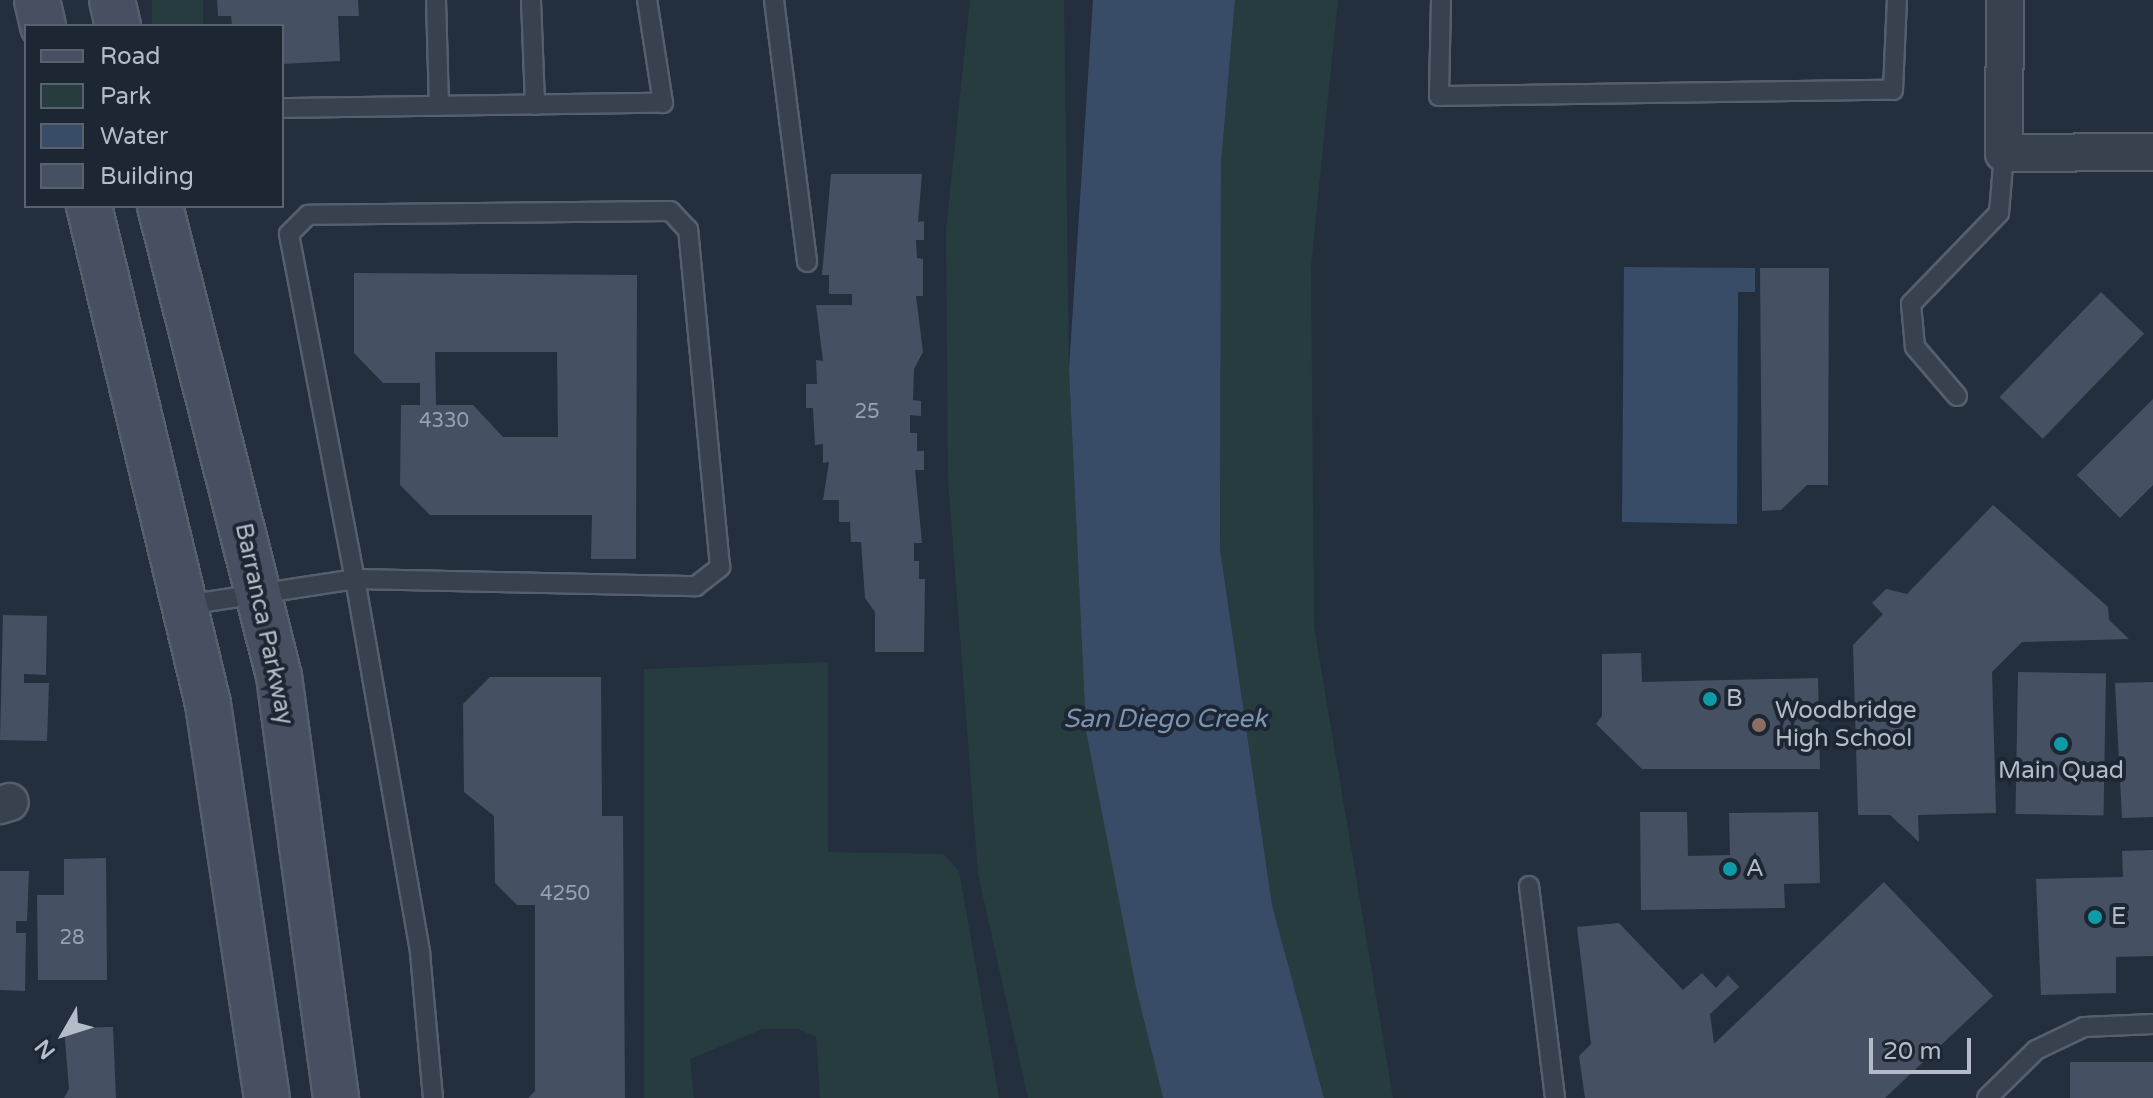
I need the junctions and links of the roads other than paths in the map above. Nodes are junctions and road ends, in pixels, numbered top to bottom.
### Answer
1 (37, 0) edge
2 (112, 0) edge
3 (436, 0) edge
4 (531, 0) edge
5 (647, 0) edge
6 (774, 0) edge
7 (1441, 0) edge
8 (1897, 0) edge
9 (2005, 0) edge
10 (43, 24) edge
11 (118, 24) edge
12 (535, 105) junction
13 (439, 106) junction
14 (284, 108) edge
15 (2153, 152) edge
16 (2004, 153) junction
17 (89, 208) edge
18 (161, 208) edge
19 (807, 262) dead end
20 (1957, 396) dead end
21 (355, 579) junction
22 (261, 591) junction
23 (186, 605) junction
24 (1529, 886) dead end
25 (2153, 1024) edge
26 (267, 1098) edge
27 (336, 1098) edge
28 (433, 1098) edge
29 (1555, 1098) edge
30 (1987, 1098) edge

1 - 10 main road
2 - 11 main road
3 - 13 lane
4 - 12 lane
5 - 12 lane
6 - 19 lane
7 - 8 lane
9 - 16 street
12 - 13 lane
13 - 14 lane
15 - 16 street
16 - 20 lane
17 - 23 main road
18 - 22 main road, Barranca Parkway
21 - 21 lane
21 - 22 lane
21 - 28 lane
22 - 23 lane
22 - 27 main road, Barranca Parkway
23 - 26 main road
24 - 29 lane
25 - 30 lane

